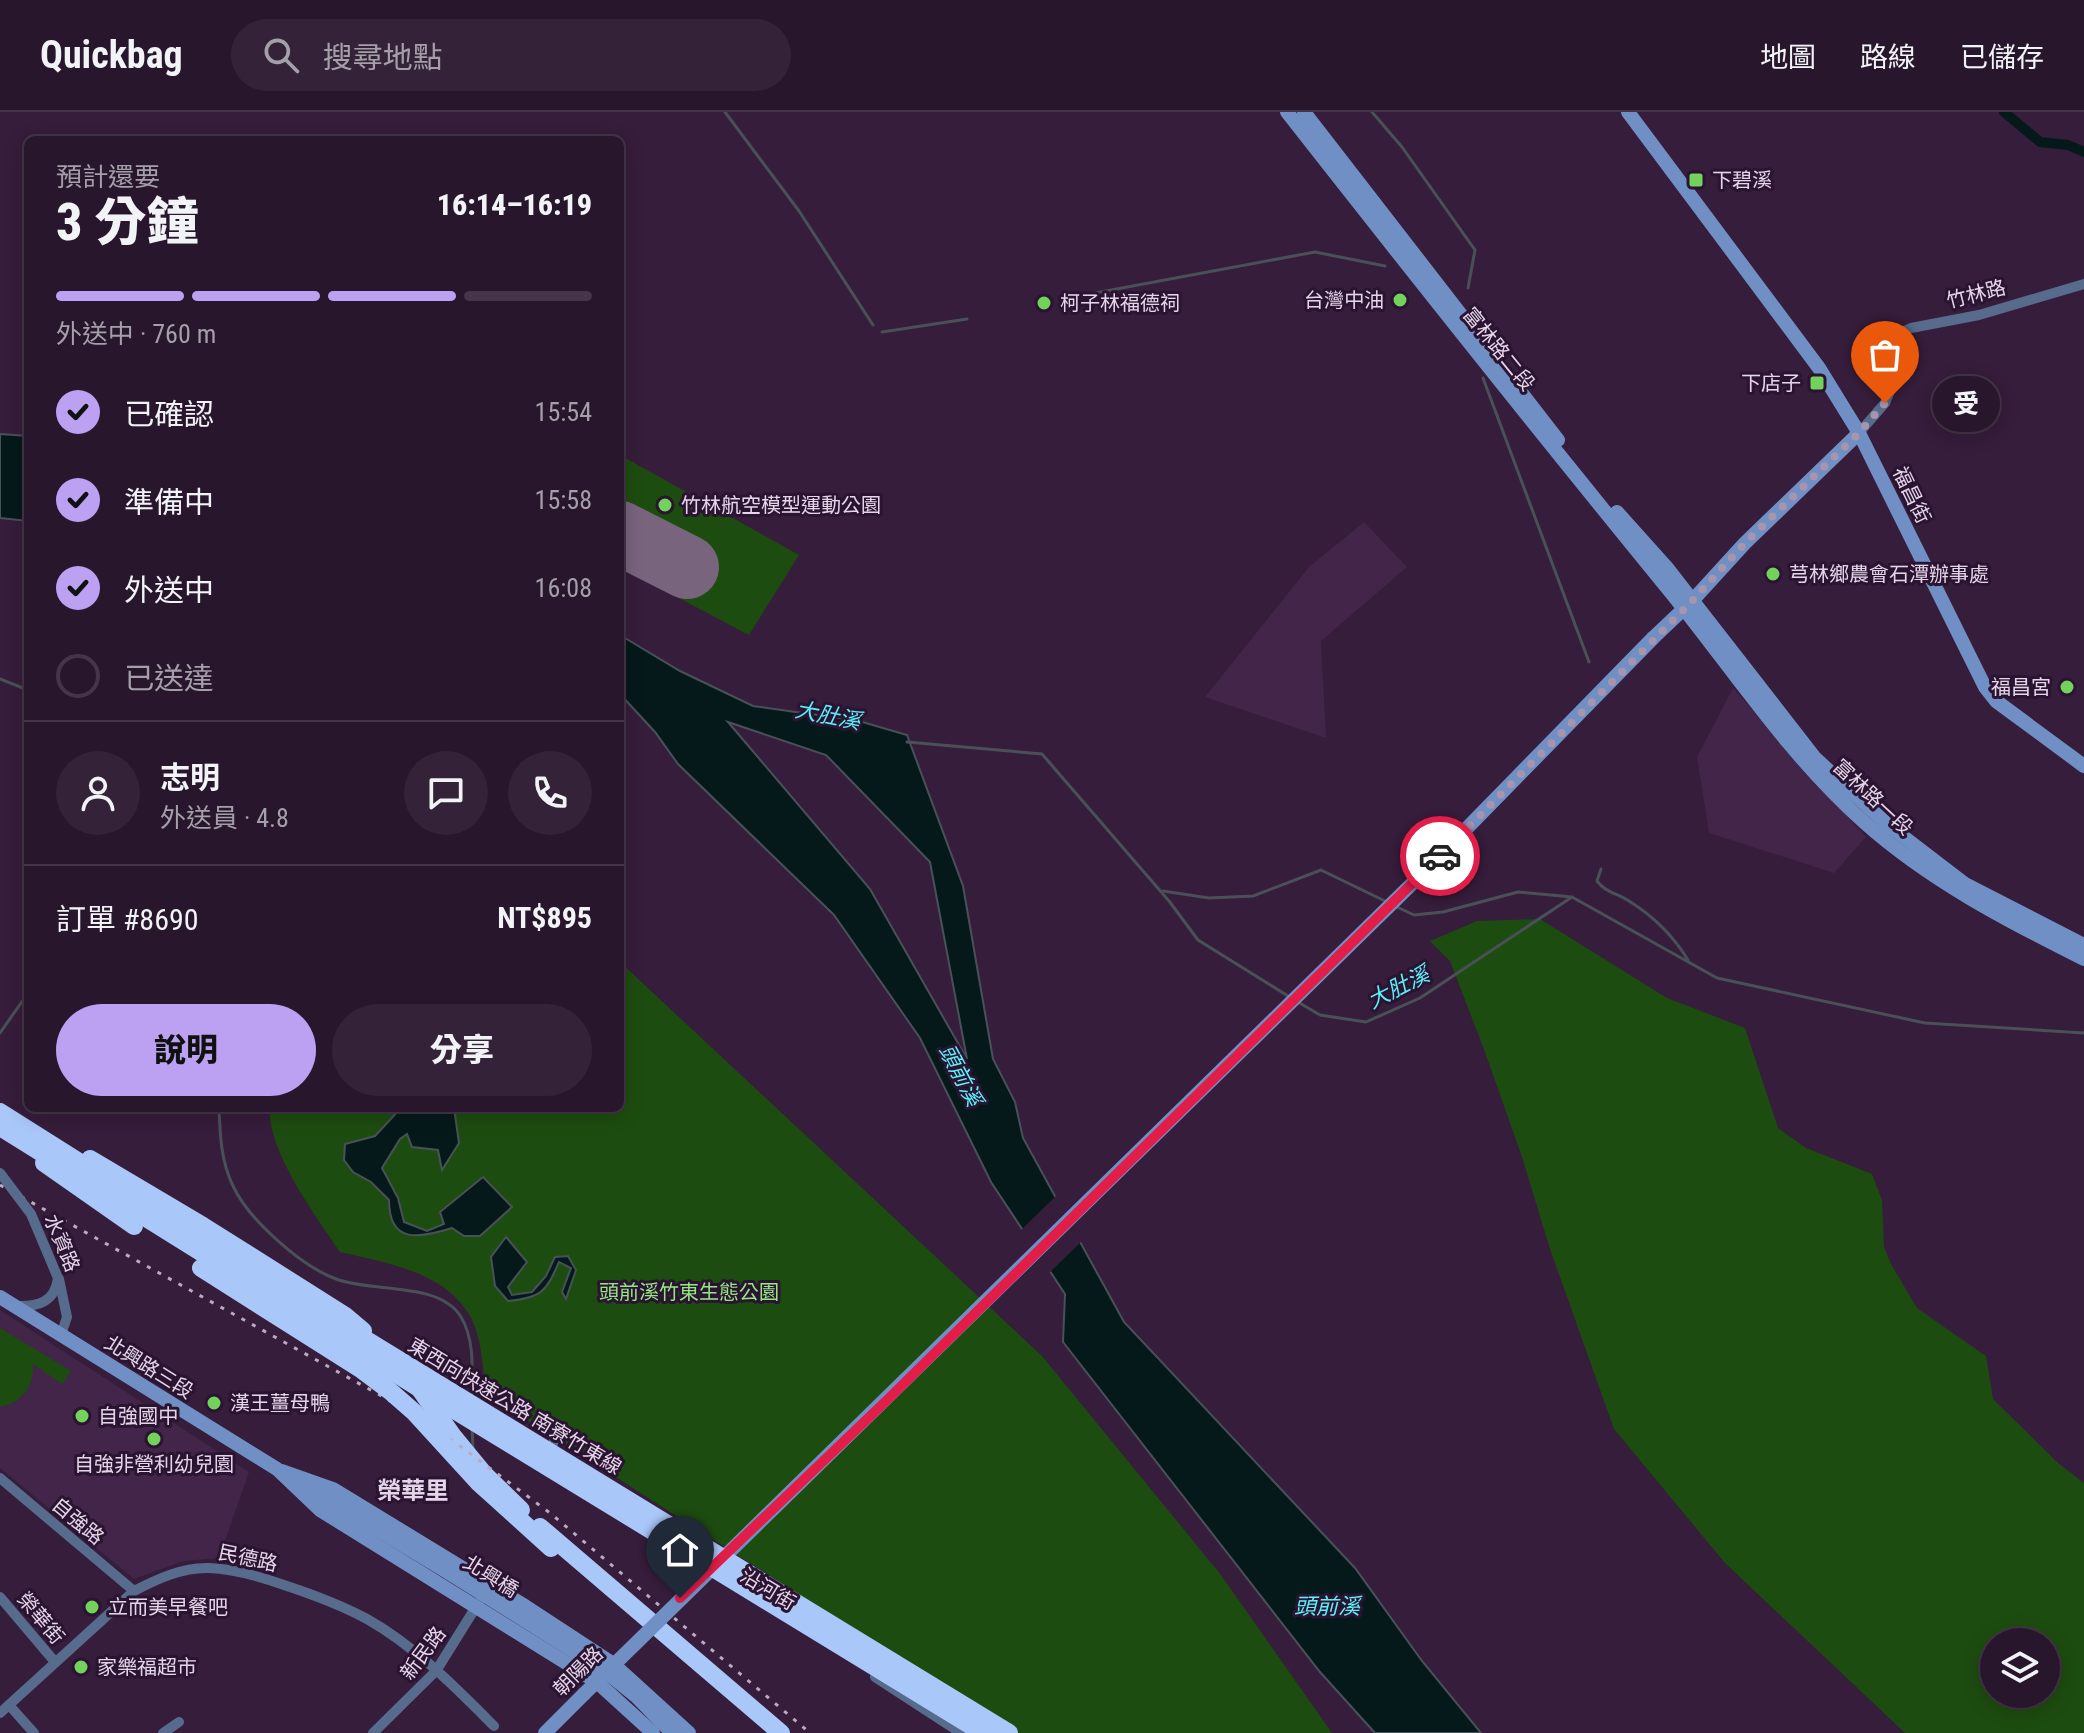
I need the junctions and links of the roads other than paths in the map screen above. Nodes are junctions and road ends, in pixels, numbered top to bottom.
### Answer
1 (1287, 112) edge
2 (1304, 112) edge
3 (1628, 112) edge
4 (2084, 284) edge
5 (1440, 298) junction
6 (1859, 433) junction
7 (1688, 604) junction
8 (1653, 638) joint
9 (2084, 766) edge
10 (2084, 945) edge
11 (2084, 959) edge
12 (0, 1111) edge
13 (0, 1128) edge
14 (0, 1173) edge
15 (58, 1278) junction
16 (0, 1297) edge
17 (14, 1306) junction
18 (61, 1335) junction
19 (556, 1436) dead end
20 (277, 1469) junction
21 (0, 1478) edge
22 (490, 1585) junction
23 (134, 1591) junction
24 (0, 1597) edge
25 (477, 1606) junction
26 (675, 1648) junction
27 (55, 1662) junction
28 (436, 1671) junction
29 (605, 1672) junction
30 (9, 1705) junction
31 (0, 1713) edge
32 (179, 1722) dead end
33 (494, 1726) dead end
34 (34, 1733) edge
35 (163, 1733) edge
36 (373, 1733) edge
37 (545, 1733) edge
38 (653, 1733) edge
39 (672, 1733) edge
40 (689, 1733) edge
41 (769, 1733) edge
42 (781, 1733) edge
43 (961, 1733) edge
44 (983, 1733) edge
45 (1009, 1733) edge

1 - 5 main road, 富林路二段
2 - 5 main road, 富林路二段
3 - 6 main road, 福昌街
4 - 6 street, 竹林路
5 - 7 main road, 富林路二段
6 - 7 main road, 竹林路
6 - 9 main road, 福昌街
7 - 8 main road, 竹林路
7 - 10 main road, 富林路一段
7 - 11 main road, 富林路一段
8 - 29 main road, 朝陽路, bridge
12 - 26 highway, bridge
12 - 45 highway, 東西向快速公路 南寮竹東線, bridge
13 - 26 highway, bridge
13 - 44 highway, 東西向快速公路 南寮竹東線, bridge
14 - 15 street, 水資路, bridge
15 - 17 street
15 - 18 street, 水資路
16 - 17 main road, 北興路三段
17 - 18 main road, 北興路三段
18 - 20 main road, 北興路三段
19 - 43 street, 沿河街
20 - 22 main road, 北興路三段
20 - 25 main road, 北興路三段
20 - 29 main road, 北興橋, bridge
21 - 23 street, 自強路
22 - 25 street, 新民路
22 - 29 main road, 北興路三段
23 - 27 street, 民德路
23 - 28 street, 民德路
24 - 27 street, 榮華街
25 - 28 street, 新民路
25 - 29 main road, 北興路三段
26 - 41 highway
26 - 42 highway
27 - 30 street, 民德路
28 - 33 street, 民德路
28 - 36 street, 新民路
29 - 37 main road, 朝陽路, bridge
29 - 38 main road
29 - 39 main road, 北興橋
29 - 40 main road
30 - 31 street, 民德路
30 - 34 street
32 - 35 street

